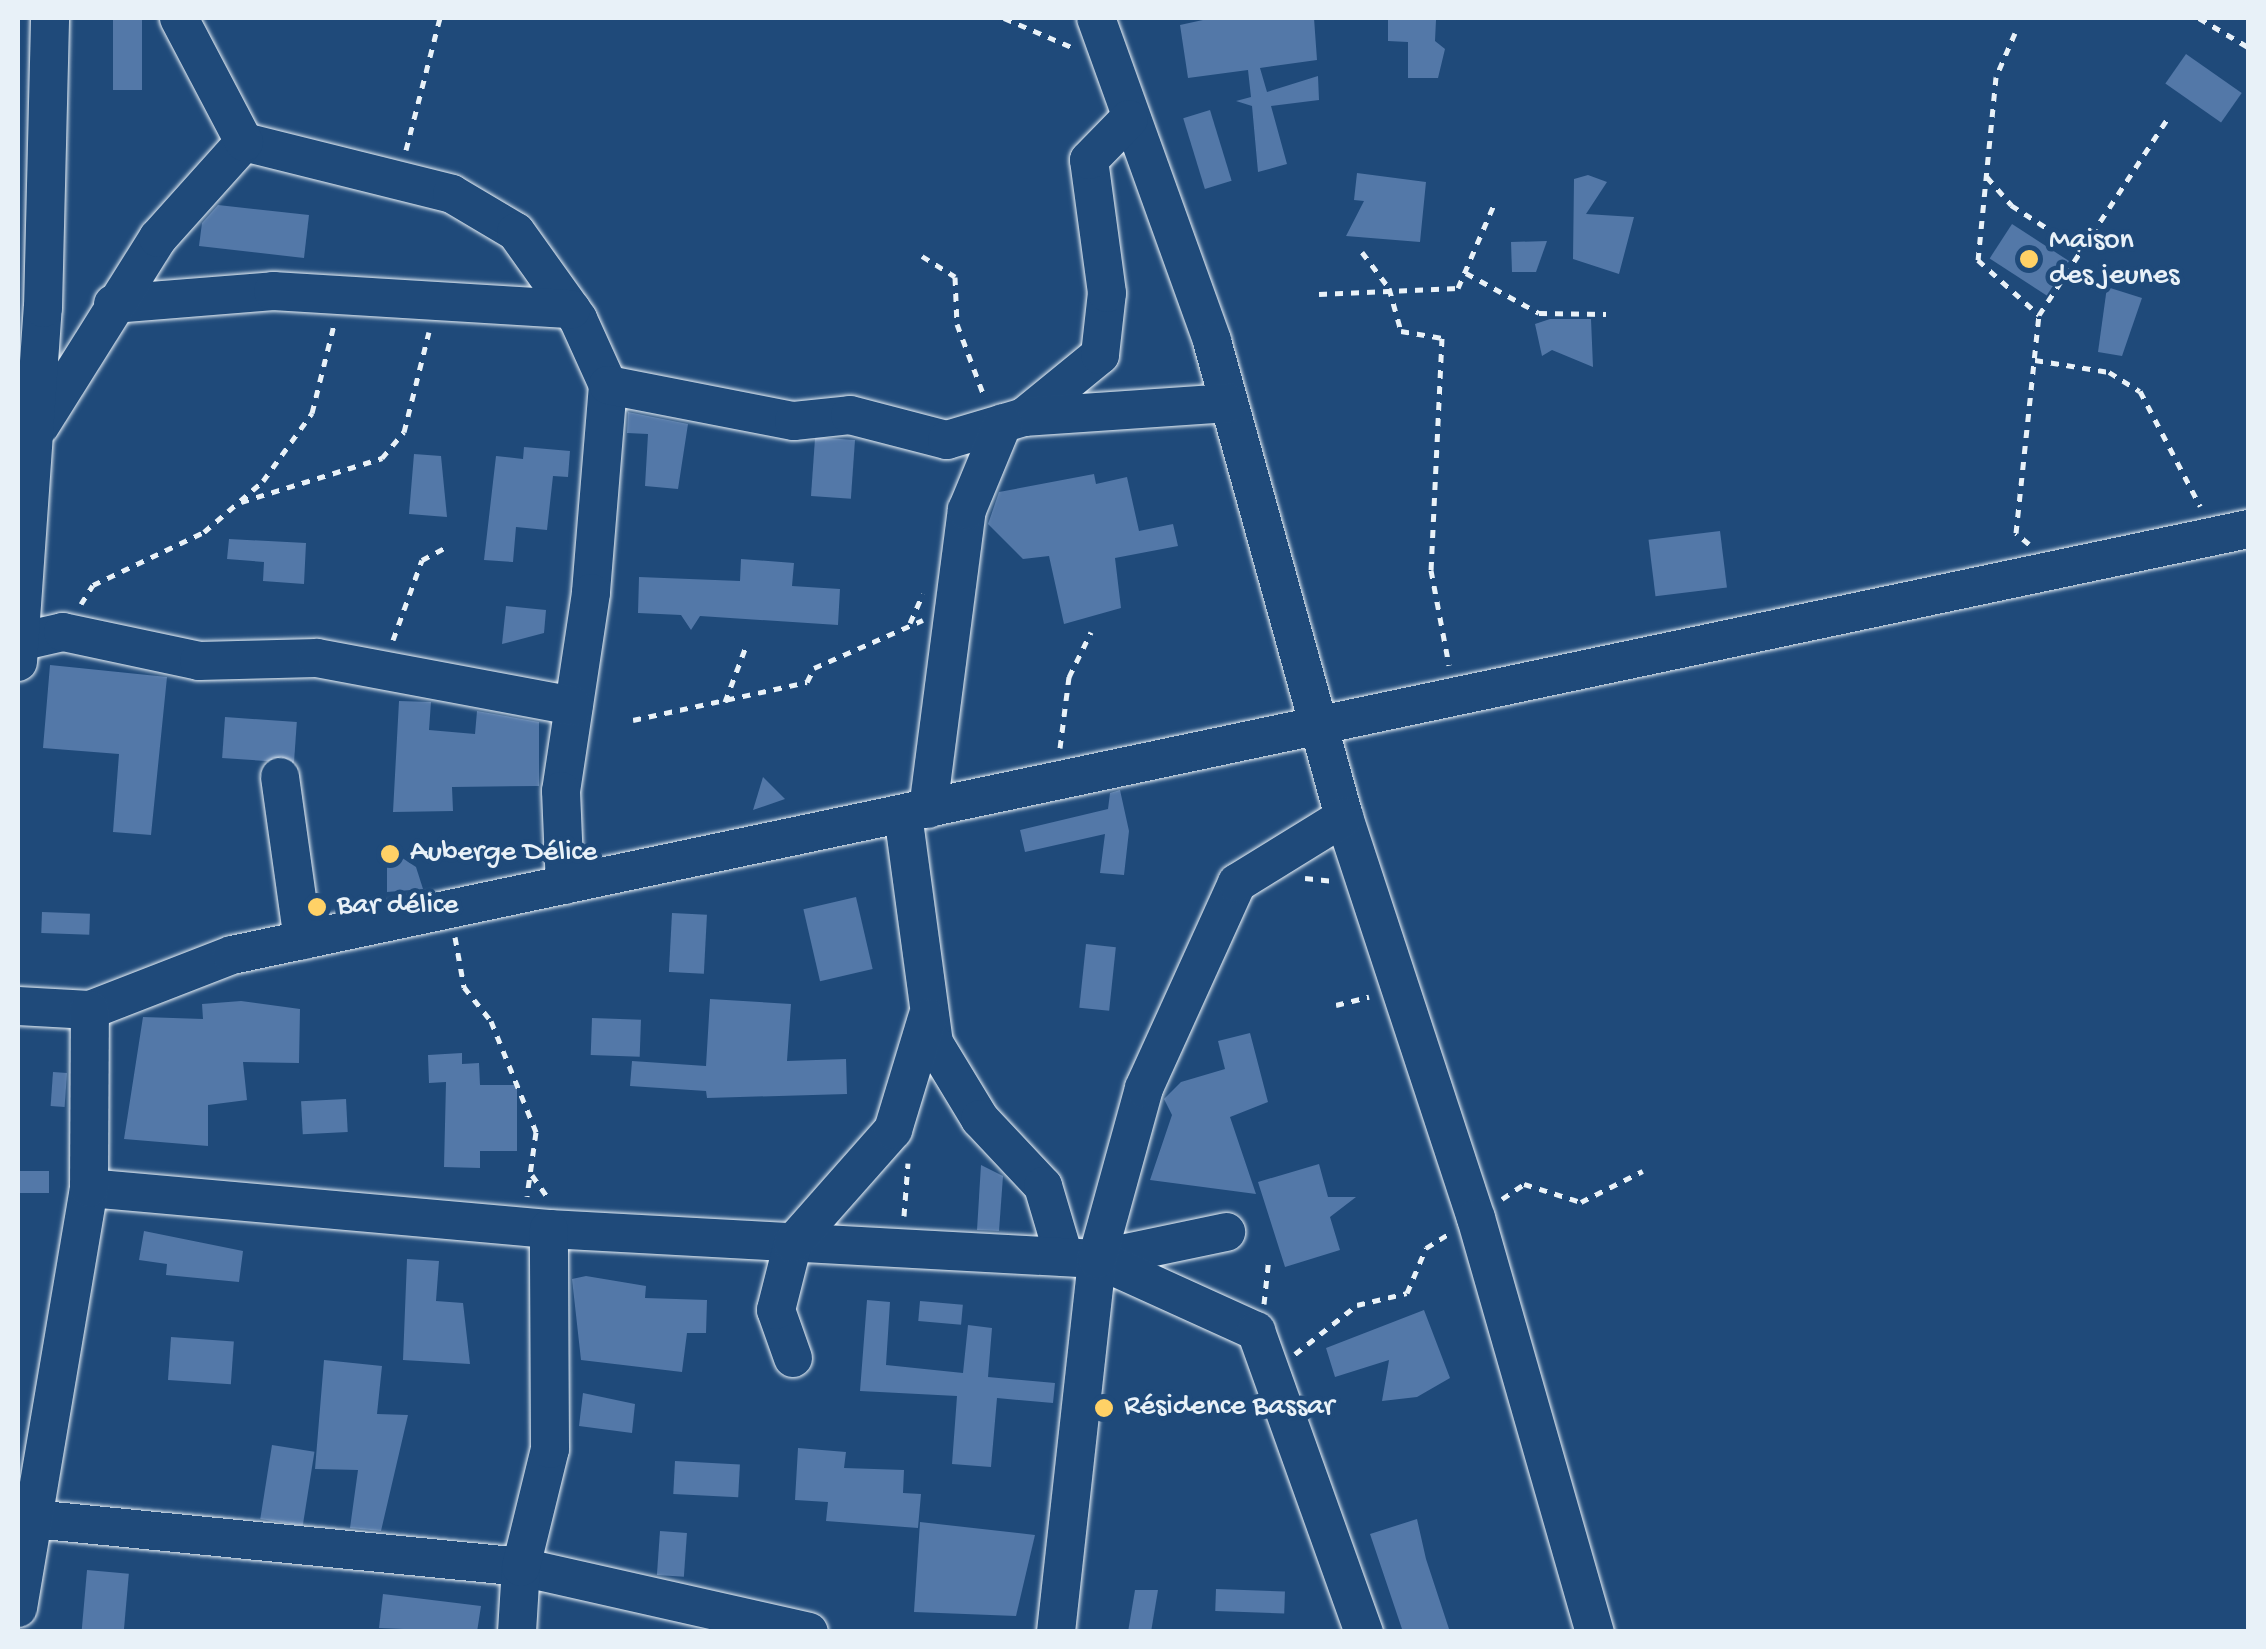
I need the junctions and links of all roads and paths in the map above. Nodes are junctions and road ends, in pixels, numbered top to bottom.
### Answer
1 (50, 18) edge
2 (179, 18) edge
3 (440, 18) edge
4 (1004, 18) edge
5 (1096, 18) edge
6 (2199, 18) edge
7 (2014, 33) dead end
8 (2248, 47) edge
9 (1109, 60) junction
10 (2169, 116) dead end
11 (1130, 118) junction
12 (244, 142) junction
13 (1987, 176) junction
14 (398, 182) junction
15 (1495, 202) dead end
16 (2081, 250) junction
17 (1362, 252) dead end
18 (922, 256) dead end
19 (1466, 272) junction
20 (1389, 288) junction
21 (342, 294) junction
22 (1320, 294) dead end
23 (452, 300) junction
24 (114, 304) junction
25 (571, 309) junction
26 (1606, 314) dead end
27 (2039, 316) junction
28 (2035, 360) junction
29 (608, 386) junction
30 (1229, 403) junction
31 (1013, 420) junction
32 (34, 438) junction
33 (238, 503) junction
34 (2248, 528) edge
35 (2209, 537) junction
36 (448, 546) dead end
37 (2058, 569) junction
38 (950, 615) junction
39 (63, 632) junction
40 (1091, 632) dead end
41 (746, 646) dead end
42 (18, 652) edge
43 (1447, 663) dead end
44 (381, 671) junction
45 (725, 702) junction
46 (574, 706) junction
47 (633, 720) dead end
48 (1318, 727) junction
49 (1050, 756) dead end
50 (280, 777) dead end
51 (916, 812) junction
52 (1344, 817) junction
53 (1269, 856) junction
54 (566, 885) junction
55 (1366, 885) junction
56 (450, 909) junction
57 (303, 940) junction
58 (18, 1006) edge
59 (90, 1010) junction
60 (927, 1018) junction
61 (899, 1112) junction
62 (1644, 1171) dead end
63 (89, 1188) junction
64 (1476, 1218) junction
65 (494, 1224) junction
66 (549, 1228) junction
67 (1226, 1232) dead end
68 (793, 1243) junction
69 (901, 1249) junction
70 (1269, 1257) dead end
71 (1080, 1258) junction
72 (1256, 1331) junction
73 (793, 1358) dead end
74 (1271, 1377) junction
75 (32, 1519) junction
76 (522, 1567) junction
77 (18, 1608) edge
78 (804, 1631) edge
79 (517, 1632) edge
80 (1056, 1632) edge
81 (1364, 1632) edge
82 (1595, 1632) edge

1 - 32 street
2 - 12 street
3 - 14 path
4 - 9 path
5 - 9 street
6 - 8 path
7 - 13 path
9 - 11 street
10 - 16 path
11 - 30 street
11 - 31 street
12 - 14 street
12 - 24 street
13 - 16 path
13 - 27 path
14 - 25 street
15 - 19 path
16 - 27 path
17 - 20 path
18 - 31 path
19 - 20 path
19 - 26 path
20 - 22 path
20 - 43 path
21 - 23 street
21 - 24 street
21 - 33 path
23 - 25 street
23 - 33 path
24 - 32 street
25 - 29 street
27 - 28 path
28 - 35 path
28 - 37 path
29 - 31 street
29 - 46 street
30 - 31 street
30 - 48 street
31 - 38 street
32 - 42 street
33 - 39 path
34 - 35 street
35 - 37 street
36 - 44 path
37 - 48 street
38 - 45 path
38 - 51 street
39 - 42 street
39 - 44 street
40 - 49 path
41 - 45 path
44 - 46 street
45 - 47 path
46 - 54 street
48 - 51 street
48 - 52 street
50 - 57 street
51 - 54 street
51 - 60 street
52 - 53 street
52 - 55 street
53 - 55 path
53 - 71 street
54 - 56 street
55 - 64 street
56 - 57 street
56 - 65 path
57 - 59 street
58 - 59 street
59 - 63 street
60 - 61 street
60 - 71 street
61 - 68 street
61 - 69 path
62 - 64 path
63 - 65 street
63 - 75 street
64 - 74 path
64 - 82 street
65 - 66 street
66 - 68 street
66 - 76 street
67 - 71 street
68 - 69 street
68 - 73 street
69 - 71 street
70 - 72 path
71 - 72 street
71 - 80 street
72 - 74 street
74 - 81 street
75 - 76 street
75 - 77 street
76 - 78 street
76 - 79 street

